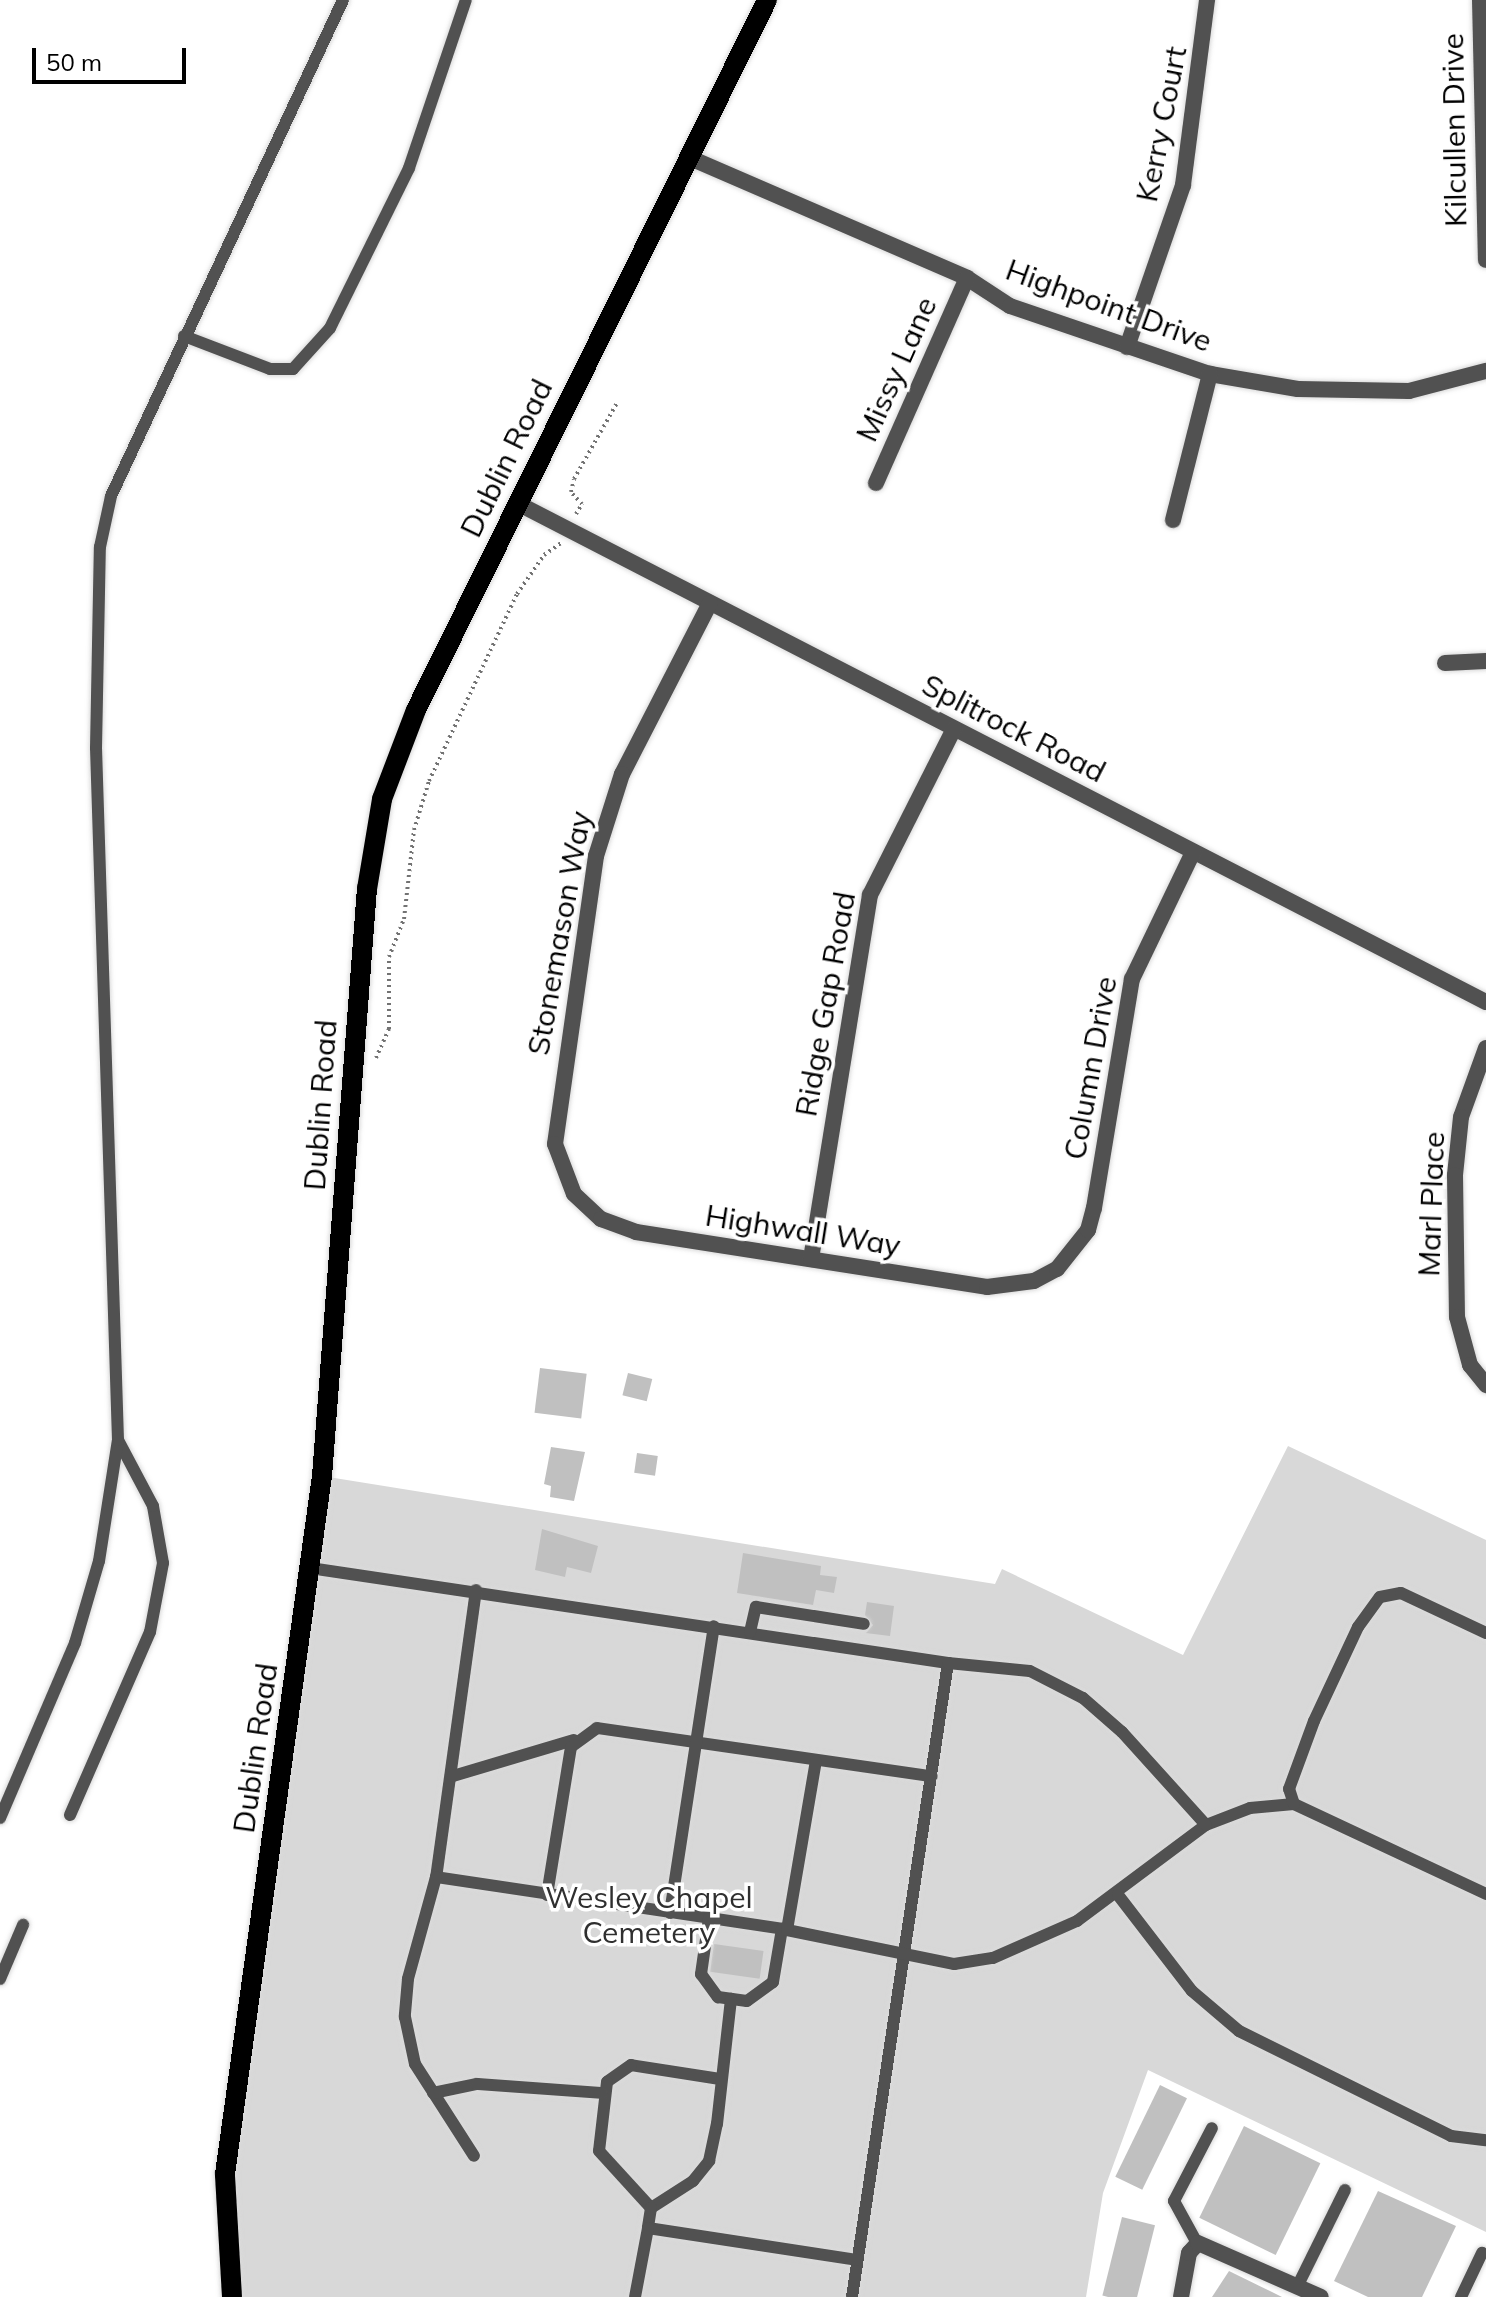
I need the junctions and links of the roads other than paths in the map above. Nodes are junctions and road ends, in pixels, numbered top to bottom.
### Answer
1 (343, 0) edge
2 (466, 0) edge
3 (767, 0) edge
4 (1207, 0) edge
5 (1480, 0) edge
6 (1484, 93) edge
7 (688, 157) junction
8 (1486, 260) edge
9 (967, 278) junction
10 (184, 336) junction
11 (1127, 347) junction
12 (1486, 371) edge
13 (1210, 374) junction
14 (876, 483) dead end
15 (517, 503) junction
16 (1173, 520) dead end
17 (710, 603) junction
18 (1486, 661) edge
19 (1445, 663) dead end
20 (954, 729) junction
21 (1193, 852) junction
22 (1486, 1002) edge
23 (1486, 1048) edge
24 (574, 1194) joint
25 (811, 1259) junction
26 (1034, 1281) joint
27 (1486, 1385) edge
28 (118, 1440) junction
29 (310, 1568) junction
30 (476, 1590) junction
31 (846, 1621) junction
32 (864, 1624) dead end
33 (714, 1626) junction
34 (750, 1632) junction
35 (1486, 1633) edge
36 (842, 1646) junction
37 (948, 1663) junction
38 (577, 1738) junction
39 (695, 1746) junction
40 (816, 1761) junction
41 (453, 1776) junction
42 (932, 1776) junction
43 (1294, 1804) junction
44 (70, 1815) dead end
45 (0, 1818) edge
46 (1206, 1825) junction
47 (436, 1877) junction
48 (1486, 1894) edge
49 (547, 1895) junction
50 (1118, 1895) junction
51 (670, 1913) junction
52 (709, 1918) junction
53 (23, 1925) dead end
54 (785, 1929) junction
55 (905, 1959) junction
56 (0, 1979) edge
57 (731, 1999) junction
58 (720, 2079) junction
59 (433, 2093) junction
60 (602, 2093) junction
61 (1212, 2128) dead end
62 (1486, 2140) edge
63 (474, 2156) dead end
64 (1345, 2190) dead end
65 (651, 2208) junction
66 (648, 2228) junction
67 (1197, 2243) junction
68 (1482, 2253) dead end
69 (857, 2260) junction
70 (1298, 2285) junction
71 (232, 2297) edge
72 (635, 2297) edge
73 (852, 2297) edge
74 (1181, 2297) edge
75 (1321, 2297) edge
76 (1461, 2297) edge

1 - 10 lane
2 - 10 lane
3 - 7 main road, Dublin Road
4 - 11 street, Kerry Court
5 - 6 street, Kilcullen Drive
6 - 8 street, Kilcullen Drive
7 - 9 street, Highpoint Drive
7 - 15 main road, Dublin Road
9 - 11 street, Highpoint Drive
9 - 14 street, Missy Lane
10 - 28 lane
11 - 13 street, Highpoint Drive
12 - 13 street, Highpoint Drive
13 - 16 street
15 - 17 street, Splitrock Road
15 - 29 main road, Dublin Road
17 - 20 street, Splitrock Road
17 - 24 street, Stonemason Way
18 - 19 street
20 - 21 street, Splitrock Road
20 - 25 street, Ridge Gap Road
21 - 22 street, Splitrock Road
21 - 26 street, Column Drive
23 - 27 street, Marl Place
24 - 25 street, Highwall Way
25 - 26 street, Highwall Way
28 - 44 lane
28 - 45 lane
29 - 30 lane
29 - 71 main road, Dublin Road
30 - 33 lane
30 - 41 lane
31 - 32 lane
31 - 34 lane
31 - 36 lane
33 - 34 lane
33 - 39 lane
34 - 36 lane
35 - 43 lane
36 - 37 lane
37 - 42 lane
37 - 46 lane
38 - 39 lane
38 - 41 lane
38 - 49 lane
39 - 40 lane
39 - 51 lane
40 - 42 lane
40 - 54 lane
41 - 47 lane
42 - 55 lane
43 - 46 lane
43 - 48 lane
46 - 50 lane
47 - 49 lane
47 - 59 lane
49 - 51 lane
50 - 55 lane
50 - 62 lane
51 - 52 lane
52 - 54 lane
52 - 57 lane
53 - 56 lane
54 - 55 lane
54 - 57 lane
55 - 69 lane
57 - 58 lane
58 - 60 lane
58 - 65 lane
59 - 60 lane
59 - 63 lane
60 - 65 lane
61 - 67 lane
64 - 70 lane
65 - 66 lane
66 - 69 lane
66 - 72 lane
67 - 70 street
67 - 74 street
68 - 76 lane
69 - 73 lane
70 - 75 street

